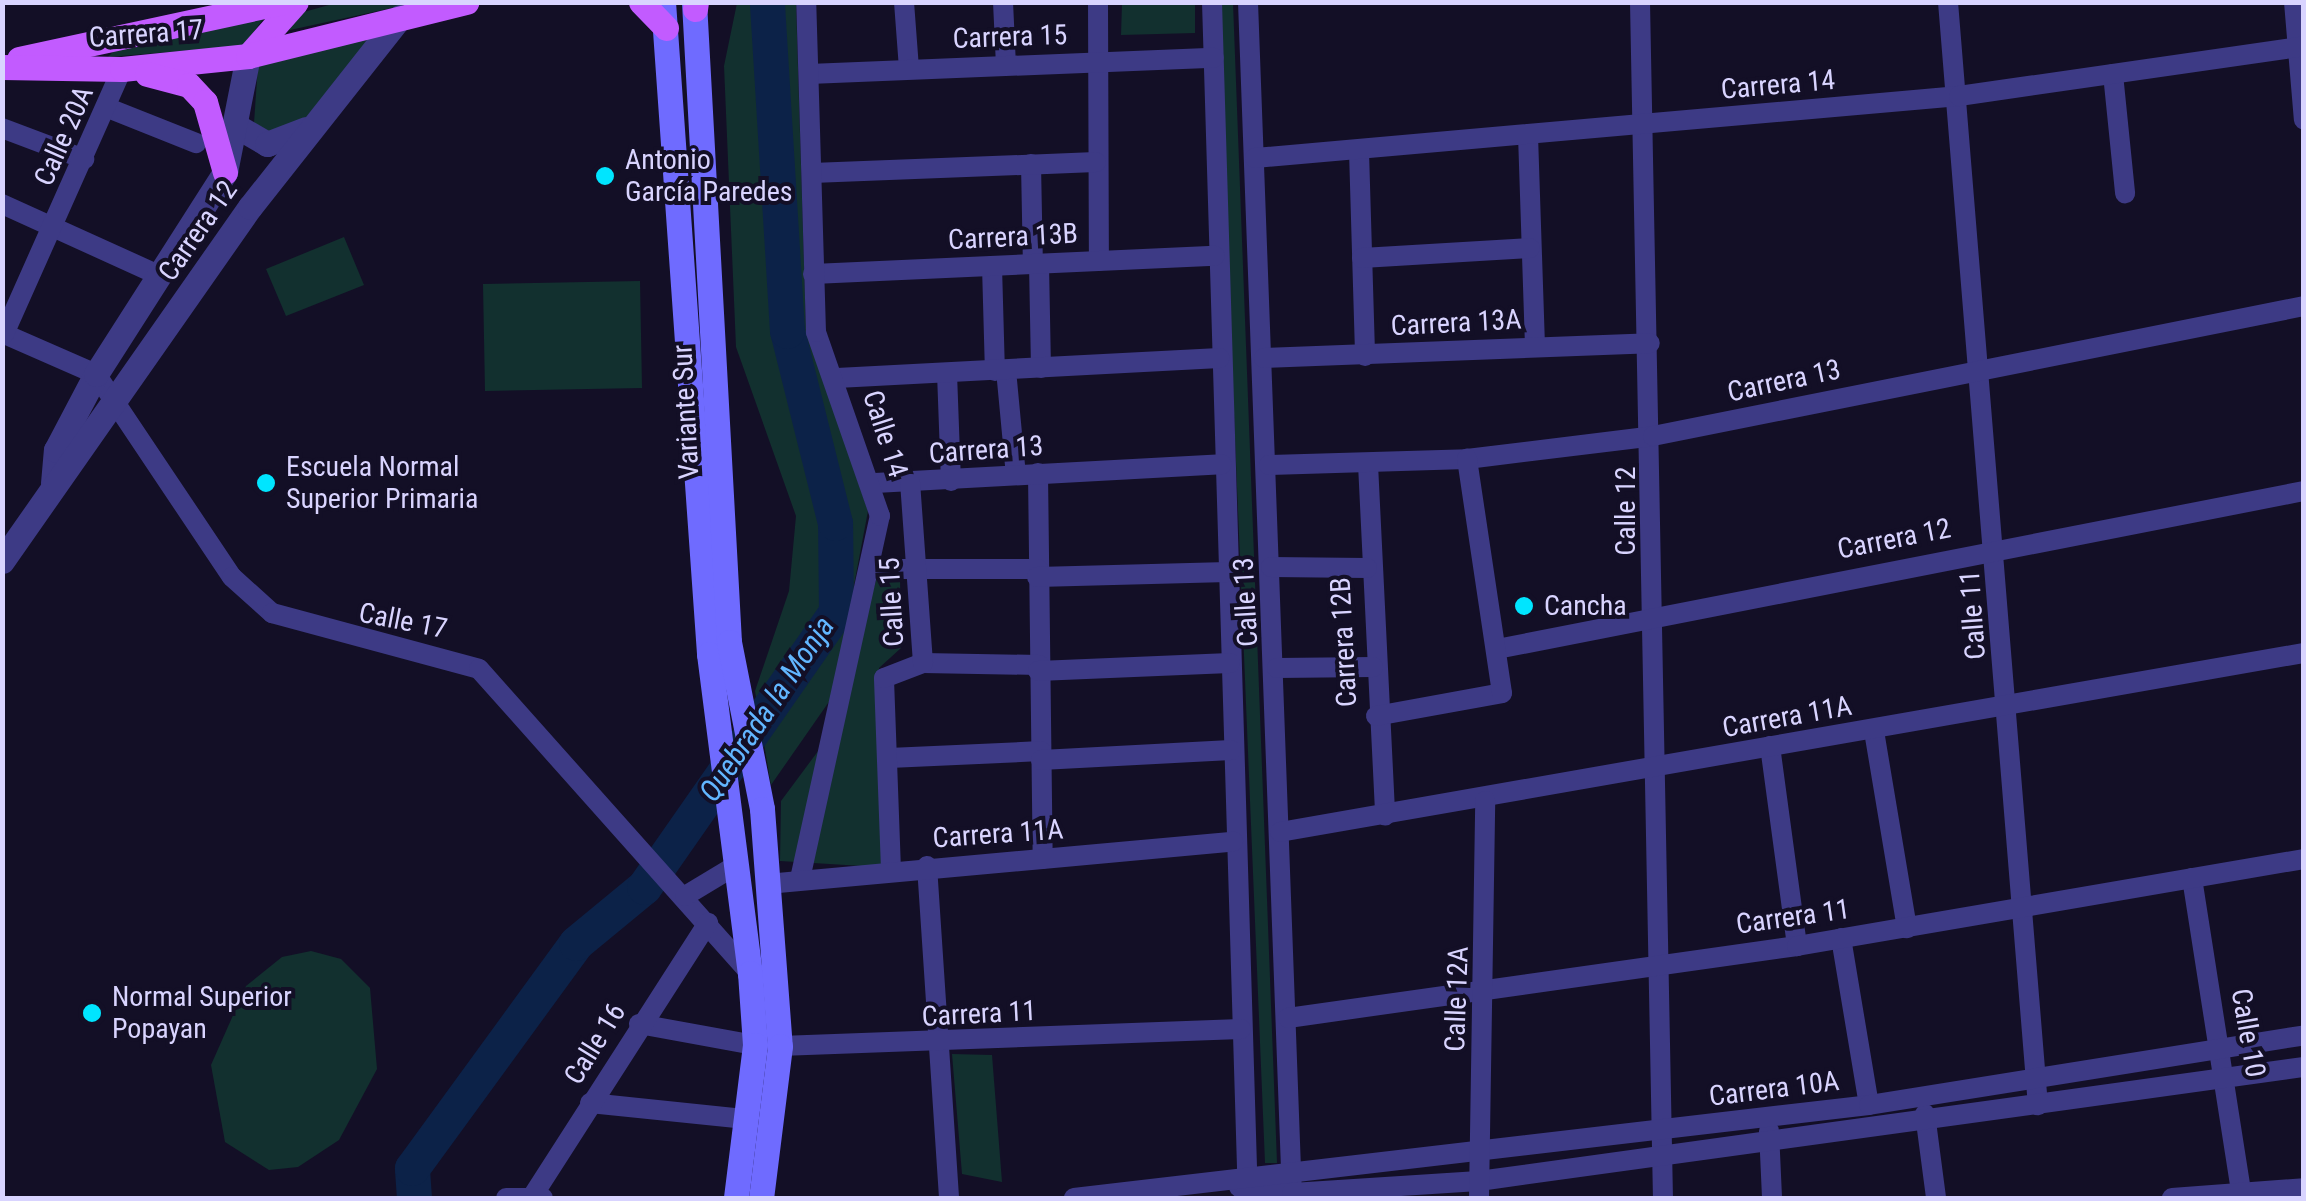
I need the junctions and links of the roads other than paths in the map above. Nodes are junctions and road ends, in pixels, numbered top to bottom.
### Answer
1 (283, 2) edge
2 (296, 2) edge
3 (466, 2) edge
4 (640, 2) edge
5 (806, 2) edge
6 (904, 2) edge
7 (1003, 2) edge
8 (1098, 2) edge
9 (1212, 2) edge
10 (1248, 2) edge
11 (1640, 2) edge
12 (1948, 2) edge
13 (2294, 2) edge
14 (695, 4) edge
15 (664, 15) edge
16 (400, 17) junction
17 (2300, 47) edge
18 (248, 56) junction
19 (1214, 58) junction
20 (1103, 62) junction
21 (2, 65) edge
22 (1006, 65) junction
23 (909, 68) junction
24 (122, 69) junction
25 (809, 74) junction
26 (2113, 74) junction
27 (1959, 96) junction
28 (108, 108) junction
29 (2304, 120) edge
30 (314, 124) junction
31 (1640, 126) junction
32 (238, 127) junction
33 (2, 128) edge
34 (1528, 135) junction
35 (196, 143) dead end
36 (1358, 151) junction
37 (1255, 158) junction
38 (84, 159) junction
39 (1096, 162) junction
40 (1031, 164) junction
41 (225, 172) junction
42 (812, 174) junction
43 (2125, 194) dead end
44 (2, 204) edge
45 (54, 229) junction
46 (1530, 248) junction
47 (1216, 256) junction
48 (1362, 258) junction
49 (1099, 261) junction
50 (1036, 264) junction
51 (992, 266) junction
52 (814, 274) junction
53 (160, 276) junction
54 (2304, 306) edge
55 (3, 334) edge
56 (1650, 343) junction
57 (1535, 347) junction
58 (1365, 356) junction
59 (1219, 358) junction
60 (1264, 358) junction
61 (1040, 368) junction
62 (1982, 369) junction
63 (1001, 370) junction
64 (947, 373) junction
65 (96, 374) junction
66 (837, 378) junction
67 (112, 408) junction
68 (1653, 436) junction
69 (1467, 459) junction
70 (1221, 464) junction
71 (1368, 464) junction
72 (1269, 465) junction
73 (1038, 473) junction
74 (1016, 475) junction
75 (910, 482) junction
76 (951, 482) junction
77 (53, 483) junction
78 (874, 483) junction
79 (2304, 491) edge
80 (1996, 549) junction
81 (2, 561) edge
82 (1272, 567) junction
83 (1367, 568) junction
84 (872, 569) junction
85 (920, 569) junction
86 (1228, 572) junction
87 (1038, 573) junction
88 (1654, 617) junction
89 (1497, 649) junction
90 (2304, 652) edge
91 (923, 663) junction
92 (1230, 664) junction
93 (1374, 666) junction
94 (1039, 668) junction
95 (1276, 668) junction
96 (2007, 705) junction
97 (1376, 716) junction
98 (1874, 730) junction
99 (1770, 746) junction
100 (1231, 750) junction
101 (1041, 756) junction
102 (889, 758) junction
103 (1655, 770) junction
104 (1486, 802) junction
105 (1385, 816) junction
106 (1280, 832) junction
107 (1233, 842) junction
108 (1043, 859) junction
109 (2304, 859) edge
110 (738, 864) junction
111 (927, 866) junction
112 (891, 870) junction
113 (2192, 878) junction
114 (800, 879) junction
115 (767, 884) junction
116 (679, 889) junction
117 (2018, 910) junction
118 (708, 923) junction
119 (1907, 928) junction
120 (1841, 938) junction
121 (1797, 946) junction
122 (1661, 961) junction
123 (750, 973) junction
124 (1487, 985) junction
125 (1288, 1018) junction
126 (640, 1024) junction
127 (1241, 1028) junction
128 (2304, 1035) edge
129 (942, 1044) junction
130 (768, 1046) junction
131 (2223, 1049) junction
132 (2304, 1067) edge
133 (2230, 1076) junction
134 (2035, 1080) junction
135 (1922, 1097) junction
136 (590, 1103) junction
137 (1869, 1105) junction
138 (2038, 1105) junction
139 (1769, 1117) junction
140 (746, 1119) junction
141 (1926, 1124) junction
142 (1662, 1130) junction
143 (1770, 1144) junction
144 (1479, 1150) junction
145 (1662, 1159) junction
146 (1292, 1171) junction
147 (1243, 1186) edge
148 (2304, 1188) edge
149 (1479, 1190) edge
150 (1292, 1196) edge
151 (2242, 1196) edge
152 (506, 1198) edge
153 (538, 1198) edge
154 (736, 1198) edge
155 (761, 1198) edge
156 (949, 1198) edge
157 (1074, 1198) edge
158 (1663, 1198) edge
159 (1772, 1198) edge
160 (1936, 1198) edge
161 (2172, 1198) edge

1 - 21 main road, Carrera 17
2 - 18 main road
3 - 16 main road, Carrera 17
4 - 15 main road
5 - 25 street, Calle 14
6 - 23 street
7 - 22 street
8 - 20 street
9 - 19 street, Calle 13
10 - 37 street, Calle 13
11 - 31 street, Calle 12
12 - 27 street, Calle 11
13 - 17 street
14 - 115 main road, Variante Sur
15 - 110 main road, Variante Sur
16 - 18 main road, Carrera 17
16 - 30 street, Carrera 12
17 - 26 street, Carrera 14
17 - 29 street
18 - 24 main road, Carrera 17
18 - 32 street, Carrera 12
19 - 20 street, Carrera 15
19 - 47 street, Calle 13
20 - 22 street, Carrera 15
20 - 39 street
21 - 24 main road, Carrera 17
22 - 23 street, Carrera 15
23 - 25 street, Carrera 15
24 - 28 street, Calle 20A
24 - 41 main road
25 - 42 street, Calle 14
26 - 27 street, Carrera 14
26 - 43 street
27 - 31 street, Carrera 14
27 - 62 street, Calle 11
28 - 35 street
28 - 38 street, Calle 20A
30 - 32 street
30 - 67 street, Carrera 12
31 - 34 street, Carrera 14
31 - 56 street, Calle 12
32 - 41 street, Carrera 12
33 - 38 street
34 - 36 street, Carrera 14
34 - 46 street
36 - 37 street, Carrera 14
36 - 48 street
37 - 60 street, Calle 13
38 - 45 street, Calle 20A
39 - 40 street
39 - 49 street
40 - 42 street
40 - 50 street
41 - 53 street, Carrera 12
42 - 52 street, Calle 14
44 - 45 street
45 - 53 street
45 - 55 street, Calle 20A
46 - 48 street
46 - 57 street
47 - 49 street, Carrera 13B
47 - 59 street, Calle 13
48 - 58 street
49 - 50 street, Carrera 13B
50 - 51 street, Carrera 13B
50 - 61 street
51 - 52 street, Carrera 13B
51 - 63 street
52 - 66 street, Calle 14
53 - 65 street, Carrera 12
54 - 62 street, Carrera 13
55 - 65 street
56 - 57 street, Carrera 13A
56 - 68 street, Calle 12
57 - 58 street, Carrera 13A
58 - 60 street, Carrera 13A
59 - 61 street
59 - 70 street, Calle 13
60 - 72 street, Calle 13
61 - 63 street
62 - 68 street, Carrera 13
62 - 80 street, Calle 11
63 - 64 street
63 - 74 street
64 - 66 street
64 - 76 street
65 - 67 street, Calle 17
65 - 77 street, Carrera 12
66 - 78 street, Calle 14
67 - 77 street, Carrera 12
67 - 116 street, Calle 17
68 - 69 street, Carrera 13
68 - 88 street, Calle 12
69 - 71 street, Carrera 13
69 - 89 street
70 - 73 street, Carrera 13
70 - 86 street, Calle 13
71 - 72 street, Carrera 13
71 - 83 street, Carrera 12B
72 - 82 street, Calle 13
73 - 74 street, Carrera 13
73 - 87 street
74 - 76 street, Carrera 13
75 - 76 street, Carrera 13
75 - 78 street, Carrera 13
75 - 85 street, Calle 15
77 - 81 street, Carrera 12
78 - 84 street, Calle 14
79 - 80 street, Carrera 12
80 - 88 street, Carrera 12
80 - 96 street, Calle 11
82 - 83 street
82 - 95 street, Calle 13
83 - 93 street, Carrera 12B
84 - 85 street
84 - 114 street, Calle 14
85 - 87 street
85 - 91 street, Calle 15
86 - 87 street
86 - 92 street, Calle 13
87 - 94 street
88 - 89 street, Carrera 12
88 - 103 street, Calle 12
89 - 97 street
90 - 96 street, Carrera 11A
91 - 94 street
91 - 102 street, Calle 15
92 - 94 street
92 - 100 street, Calle 13
93 - 95 street
93 - 97 street, Carrera 12B
94 - 101 street
95 - 106 street, Calle 13
96 - 98 street, Carrera 11A
96 - 117 street, Calle 11
97 - 105 street, Carrera 12B
98 - 99 street, Carrera 11A
98 - 119 street
99 - 103 street, Carrera 11A
99 - 121 street
100 - 101 street
100 - 107 street, Calle 13
101 - 102 street
101 - 108 street
102 - 112 street, Calle 15
103 - 104 street, Carrera 11A
103 - 122 street, Calle 12
104 - 105 street, Carrera 11A
104 - 124 street, Calle 12A
105 - 106 street, Carrera 11A
106 - 125 street, Calle 13
107 - 108 street, Carrera 11A
107 - 127 street, Calle 13
108 - 111 street, Carrera 11A
109 - 113 street, Carrera 11
110 - 116 street
110 - 123 main road, Variante Sur
111 - 112 street, Carrera 11A
111 - 129 street
112 - 114 street, Carrera 11A
113 - 117 street, Carrera 11
113 - 131 street, Calle 10
114 - 115 street, Carrera 11A
115 - 130 main road, Variante Sur
116 - 118 street, Calle 17
117 - 119 street, Carrera 11
117 - 134 street, Calle 11
118 - 123 street, Calle 17
118 - 126 street, Calle 16
119 - 120 street, Carrera 11
120 - 121 street, Carrera 11
120 - 137 street
121 - 122 street, Carrera 11
122 - 124 street, Carrera 11
122 - 142 street, Calle 12
123 - 130 main road, Variante Sur
124 - 125 street, Carrera 11
124 - 144 street, Calle 12A
125 - 146 street, Calle 13
126 - 130 street, Carrera 11
126 - 136 street, Calle 16
127 - 129 street, Carrera 11
127 - 147 street, Calle 13
128 - 131 street, Carrera 10A
129 - 130 street, Carrera 11
129 - 156 street
130 - 140 main road
130 - 155 main road
131 - 133 street, Calle 10
131 - 134 street, Carrera 10A
132 - 133 street, Carrera 10A
133 - 138 street, Carrera 10A
133 - 151 street, Calle 10
134 - 135 street, Carrera 10A
134 - 138 street, Calle 11
135 - 137 street, Carrera 10A
135 - 141 street
136 - 140 street
136 - 153 street, Calle 16
137 - 139 street, Carrera 10A
138 - 141 street, Carrera 10A
139 - 142 street, Carrera 10A
139 - 143 street
140 - 154 main road
141 - 143 street, Carrera 10A
141 - 160 street
142 - 144 street, Carrera 10A
142 - 145 street, Calle 12
143 - 145 street, Carrera 10A
143 - 159 street
144 - 146 street, Carrera 10A
144 - 149 street, Calle 12A
145 - 149 street, Carrera 10A
145 - 158 street, Calle 12
146 - 147 street, Carrera 10A
146 - 150 street, Calle 13
147 - 150 street, Carrera 10A
147 - 157 street
148 - 151 street
149 - 150 street, Carrera 10A
151 - 161 street
152 - 153 street

